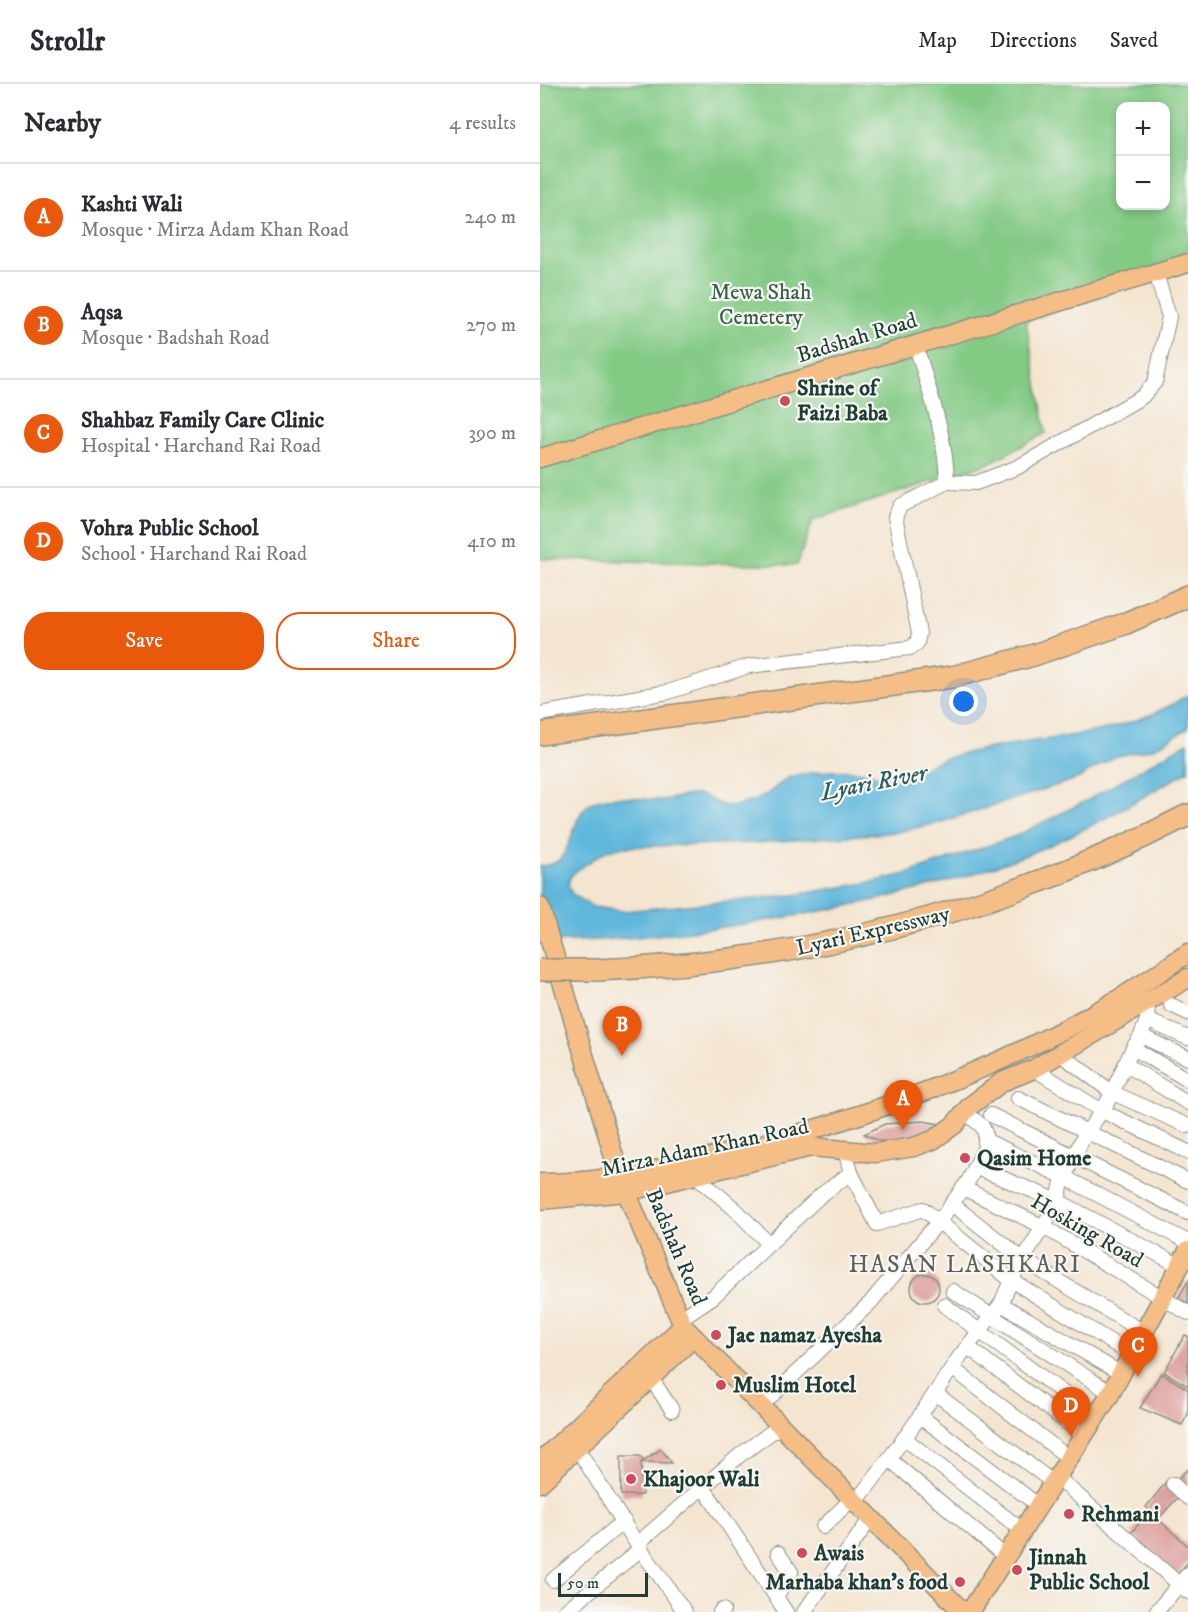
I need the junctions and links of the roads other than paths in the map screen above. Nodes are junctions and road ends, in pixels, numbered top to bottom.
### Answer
1 (1188, 263) edge
2 (1156, 273) junction
3 (916, 346) junction
4 (540, 458) edge
5 (947, 482) junction
6 (1188, 596) edge
7 (540, 714) edge
8 (540, 734) edge
9 (1188, 815) edge
10 (540, 907) edge
11 (1188, 953) edge
12 (547, 963) edge
13 (1188, 978) edge
14 (1171, 1005) dead end
15 (1148, 1012) junction
16 (1188, 1013) edge
17 (1141, 1036) junction
18 (1188, 1038) edge
19 (1132, 1048) junction
20 (1059, 1053) junction
21 (1188, 1058) edge
22 (1125, 1064) junction
23 (1034, 1069) junction
24 (1188, 1080) edge
25 (1113, 1093) junction
26 (1018, 1098) dead end
27 (1188, 1103) edge
28 (1102, 1111) junction
29 (965, 1112) junction
30 (991, 1115) dead end
31 (1188, 1125) edge
32 (1087, 1130) junction
33 (985, 1140) junction
34 (845, 1149) junction
35 (1188, 1152) edge
36 (1076, 1156) junction
37 (975, 1167) junction
38 (851, 1173) junction
39 (694, 1174) junction
40 (1066, 1178) junction
41 (1188, 1181) edge
42 (540, 1183) edge
43 (623, 1185) junction
44 (963, 1188) junction
45 (540, 1200) edge
46 (1058, 1201) junction
47 (952, 1204) junction
48 (1188, 1213) edge
49 (940, 1220) junction
50 (1044, 1227) junction
51 (1188, 1242) edge
52 (769, 1244) junction
53 (1184, 1259) edge
54 (1024, 1261) junction
55 (1011, 1280) junction
56 (953, 1291) dead end
57 (1164, 1300) junction
58 (1001, 1304) junction
59 (944, 1305) dead end
60 (1188, 1313) edge
61 (991, 1317) junction
62 (686, 1327) junction
63 (980, 1331) junction
64 (1145, 1333) junction
65 (968, 1347) junction
66 (1132, 1355) junction
67 (952, 1368) junction
68 (1122, 1374) junction
69 (651, 1378) junction
70 (935, 1393) junction
71 (1111, 1393) junction
72 (761, 1406) junction
73 (672, 1410) dead end
74 (920, 1416) junction
75 (1096, 1417) junction
76 (780, 1426) junction
77 (1084, 1436) junction
78 (904, 1438) junction
79 (577, 1448) junction
80 (889, 1459) junction
81 (1070, 1460) junction
82 (540, 1462) edge
83 (1056, 1481) junction
84 (540, 1482) edge
85 (1173, 1484) dead end
86 (703, 1487) junction
87 (1188, 1498) edge
88 (854, 1501) junction
89 (1040, 1506) junction
90 (871, 1518) junction
91 (624, 1521) junction
92 (823, 1527) dead end
93 (1023, 1531) junction
94 (639, 1547) junction
95 (778, 1553) dead end
96 (1006, 1557) junction
97 (553, 1580) dead end
98 (1185, 1583) edge
99 (776, 1596) junction
100 (564, 1612) edge
101 (685, 1612) edge
102 (786, 1612) edge
103 (804, 1612) edge
104 (963, 1612) edge
105 (970, 1612) edge
106 (1156, 1612) edge

1 - 2 main road, Badshah Road
2 - 3 main road, Badshah Road
2 - 5 street
3 - 4 main road, Badshah Road
3 - 5 street
5 - 7 street
6 - 8 highway
9 - 12 highway, Lyari Expressway, bridge
10 - 12 main road, Badshah Road
11 - 43 main road, Mirza Adam Khan Road
12 - 43 main road, Badshah Road
13 - 15 main road, Mirza Adam Khan Road
14 - 16 street
15 - 17 street
15 - 18 street
15 - 20 main road, Mirza Adam Khan Road
17 - 19 street
17 - 21 street
19 - 22 street
19 - 24 street
20 - 23 main road, Mirza Adam Khan Road
20 - 25 street
22 - 25 street
22 - 27 street
23 - 28 street
23 - 29 main road, Mirza Adam Khan Road
25 - 28 street
25 - 31 street
26 - 32 street
28 - 32 street
28 - 35 street
29 - 33 street
29 - 34 main road, Mirza Adam Khan Road
30 - 36 street
32 - 36 street
32 - 41 street
33 - 37 street
33 - 40 street
34 - 38 street
34 - 39 main road, Mirza Adam Khan Road
36 - 40 street
36 - 48 street
37 - 44 street
37 - 46 street
38 - 49 street
38 - 52 street
39 - 43 main road, Mirza Adam Khan Road
39 - 52 street
40 - 46 street
40 - 51 street
42 - 43 main road, Mirza Adam Khan Road
43 - 45 main road, Mirza Adam Khan Road
43 - 62 main road, Badshah Road
44 - 47 street
44 - 50 street, Hosking Road
46 - 50 street
46 - 53 street
47 - 49 street
47 - 54 street
49 - 55 street
49 - 72 street
50 - 54 street
50 - 57 street, Hosking Road
52 - 62 street
53 - 57 main road
54 - 55 street
54 - 64 street
55 - 58 street
55 - 66 street
56 - 61 street
57 - 60 street, Hosking Road
57 - 64 main road
58 - 61 street
58 - 68 street
59 - 63 street
61 - 63 street
61 - 71 street
62 - 69 main road
62 - 72 main road, Badshah Road
62 - 82 main road
63 - 65 street
63 - 75 street
64 - 66 main road
65 - 67 street
65 - 77 street
66 - 68 main road
67 - 70 street
67 - 81 street
68 - 71 main road
69 - 73 street
69 - 79 main road
70 - 74 street
70 - 83 street
71 - 75 main road
72 - 76 main road, Badshah Road
74 - 78 street
74 - 89 street
75 - 77 main road
76 - 86 street
76 - 88 main road, Badshah Road
77 - 81 main road
78 - 80 street
78 - 93 street
79 - 84 main road
79 - 91 street
80 - 88 street
80 - 96 street
81 - 83 main road
83 - 89 main road
83 - 98 street
85 - 87 street
86 - 94 street
86 - 99 street
88 - 90 main road, Badshah Road
88 - 92 street
89 - 93 main road
90 - 103 street
90 - 104 main road, Badshah Road
91 - 94 street
91 - 97 street
93 - 96 main road
94 - 100 street
94 - 101 street
95 - 99 street
96 - 105 main road
98 - 106 street
99 - 102 street

